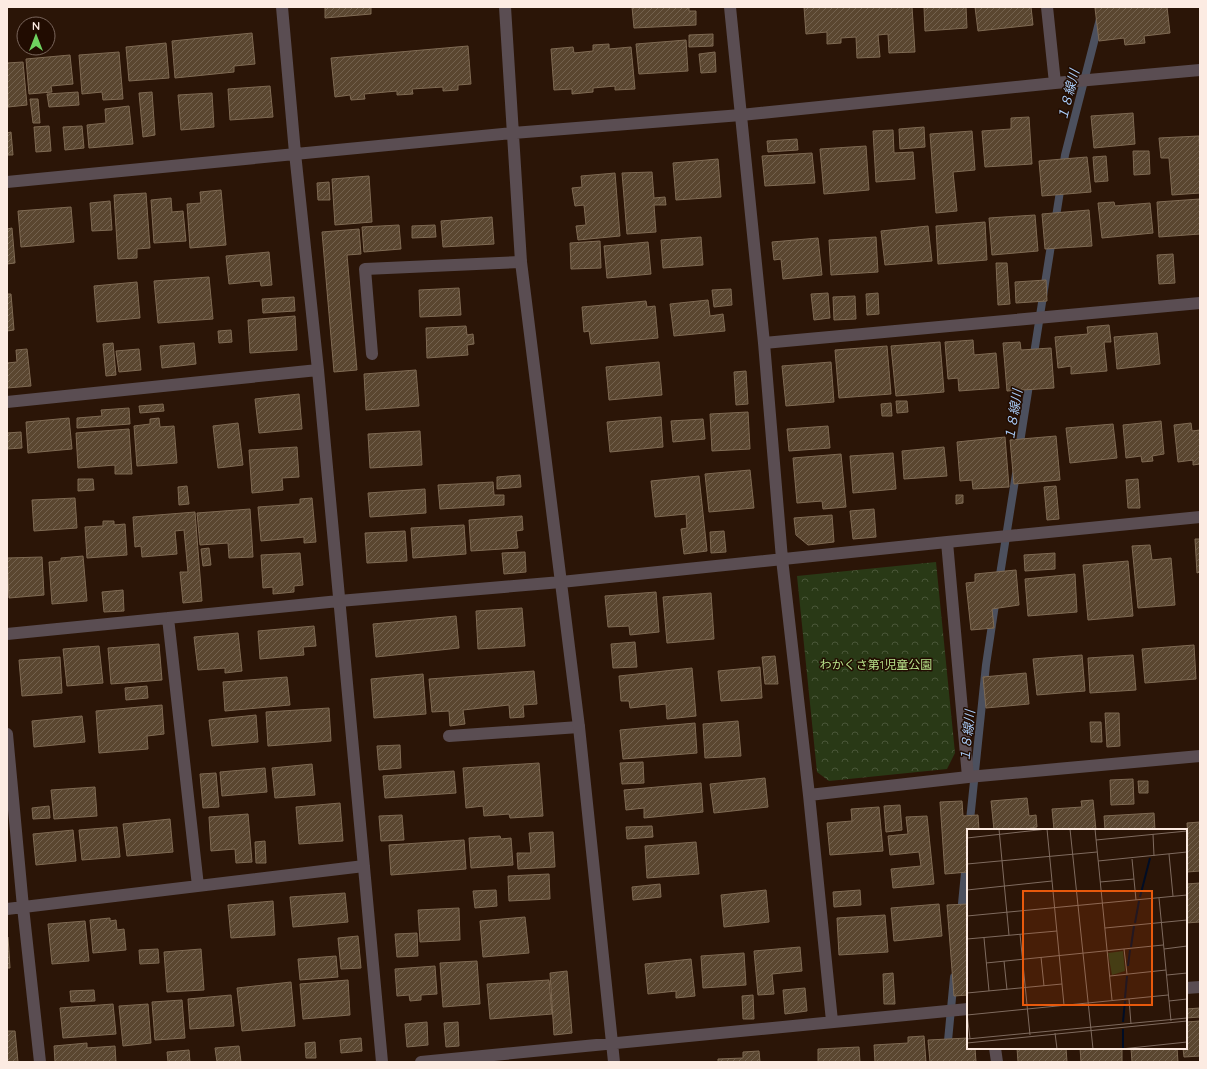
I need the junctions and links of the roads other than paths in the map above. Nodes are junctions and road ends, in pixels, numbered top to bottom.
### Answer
1 (282, 7) edge
2 (505, 7) edge
3 (730, 7) edge
4 (1047, 7) edge
5 (1200, 70) edge
6 (1054, 83) junction
7 (741, 115) junction
8 (513, 133) junction
9 (295, 153) junction
10 (7, 182) edge
11 (522, 262) junction
12 (1200, 303) edge
13 (764, 343) junction
14 (372, 354) dead end
15 (318, 370) junction
16 (7, 402) edge
17 (1200, 517) edge
18 (948, 542) junction
19 (782, 559) junction
20 (561, 582) junction
21 (339, 601) junction
22 (168, 618) junction
23 (7, 634) edge
24 (579, 727) junction
25 (7, 734) edge
26 (449, 736) dead end
27 (1200, 756) edge
28 (968, 777) junction
29 (810, 794) junction
30 (364, 866) junction
31 (198, 886) junction
32 (23, 907) junction
33 (7, 909) edge
34 (1200, 986) edge
35 (1187, 988) edge
36 (967, 1009) edge
37 (832, 1022) junction
38 (613, 1043) junction
39 (995, 1049) edge
40 (40, 1062) edge
41 (382, 1062) edge
42 (421, 1062) edge
43 (614, 1062) edge
44 (997, 1062) edge

1 - 9 street
2 - 8 street
3 - 7 street
4 - 6 street
5 - 6 street
6 - 7 street
7 - 8 street
7 - 13 street
8 - 9 street
8 - 11 street
9 - 10 street
9 - 15 street
11 - 14 street
11 - 20 street
12 - 13 street
13 - 19 street
15 - 16 street
15 - 21 street
17 - 18 street
18 - 19 street
18 - 28 street
19 - 20 street
19 - 29 street
20 - 21 street
20 - 24 street
21 - 22 street
21 - 30 street
22 - 23 street
22 - 31 street
24 - 26 street
24 - 38 street
25 - 32 street
27 - 28 street
28 - 29 street
29 - 37 street
30 - 31 street
30 - 41 street
31 - 32 street
32 - 33 street
32 - 40 street
34 - 35 street
36 - 37 street
37 - 38 street
38 - 42 street
38 - 43 street
39 - 44 street

